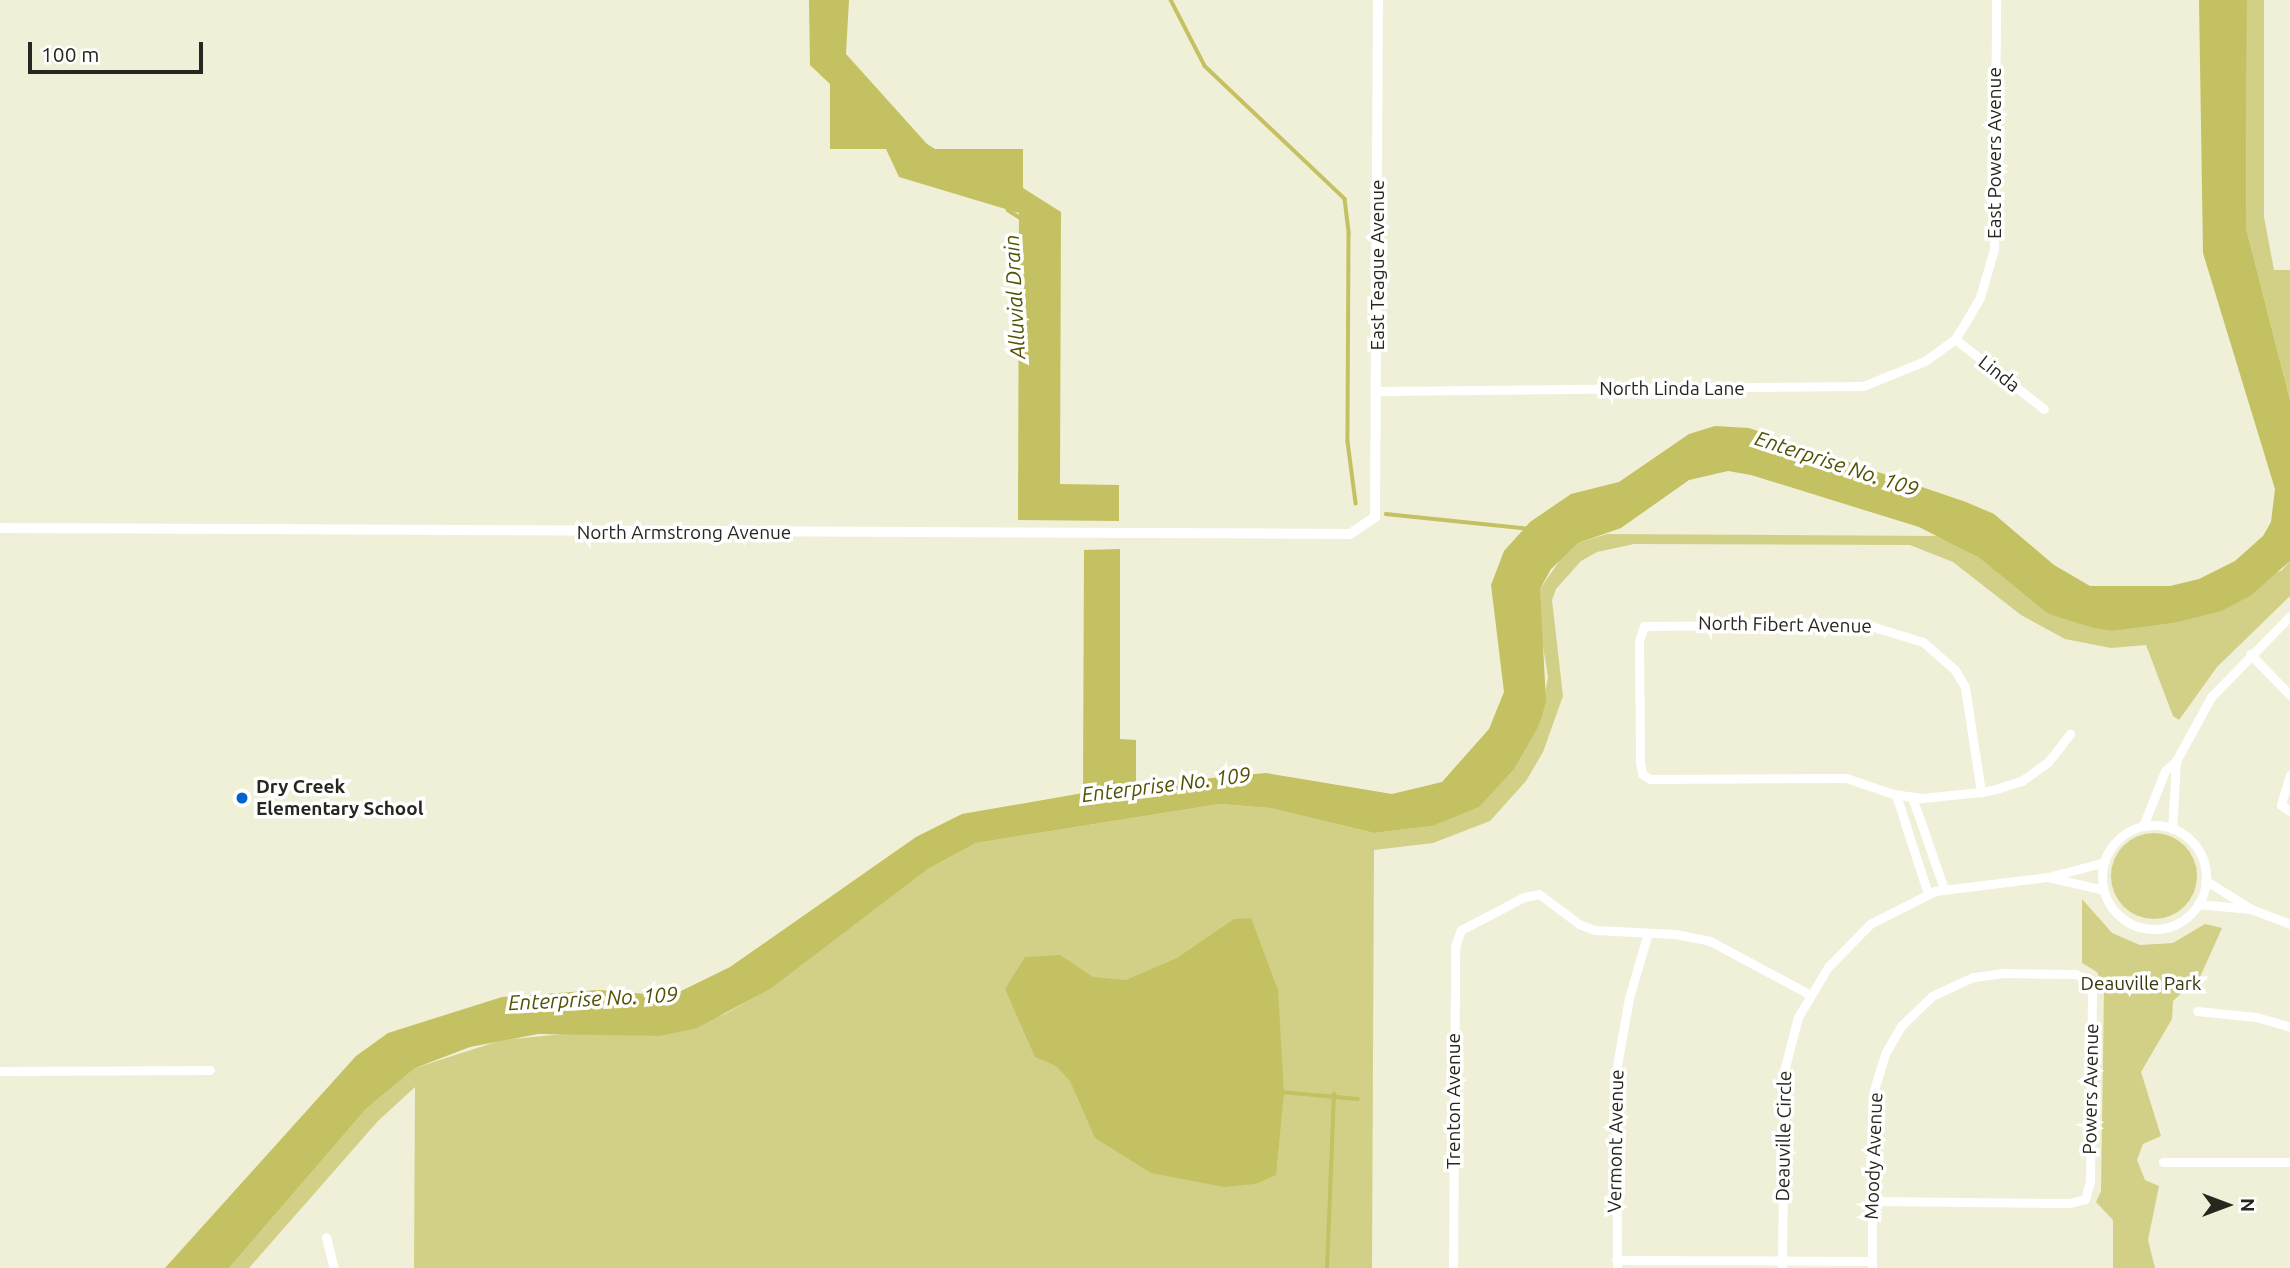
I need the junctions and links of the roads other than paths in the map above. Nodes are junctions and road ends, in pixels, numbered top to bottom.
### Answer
1 (1378, 0) edge
2 (1996, 0) edge
3 (1955, 339) junction
4 (1378, 391) junction
5 (2044, 409) dead end
6 (1367, 527) joint
7 (0, 528) edge
8 (2290, 616) edge
9 (2250, 654) junction
10 (2290, 695) edge
11 (2070, 734) dead end
12 (2176, 761) junction
13 (2290, 775) edge
14 (1981, 792) junction
15 (1896, 794) junction
16 (1912, 797) junction
17 (2290, 811) edge
18 (2143, 826) junction
19 (2172, 829) junction
20 (2105, 862) junction
21 (2048, 877) junction
22 (2205, 880) junction
23 (1944, 889) junction
24 (2104, 890) junction
25 (1928, 894) junction
26 (2198, 904) junction
27 (2251, 909) junction
28 (2290, 924) edge
29 (1648, 933) junction
30 (2087, 979) joint
31 (1809, 994) junction
32 (2197, 1011) dead end
33 (2290, 1027) edge
34 (210, 1070) dead end
35 (0, 1071) edge
36 (2163, 1162) dead end
37 (2290, 1162) edge
38 (1872, 1201) junction
39 (326, 1237) dead end
40 (1617, 1264) edge
41 (1782, 1264) edge
42 (1872, 1265) edge
43 (334, 1268) edge
44 (1453, 1268) edge

1 - 4 street, East Teague Avenue
2 - 3 street, East Powers Avenue
3 - 4 street, North Linda Lane
3 - 5 street, Linda
4 - 6 street, East Teague Avenue
6 - 7 street, North Armstrong Avenue
8 - 9 street
9 - 10 street
9 - 12 street
11 - 14 street
12 - 18 street
12 - 19 street
13 - 17 street
14 - 15 street, North Fibert Avenue
14 - 16 street
15 - 16 street
15 - 25 street
16 - 23 street
18 - 19 street
18 - 20 street
19 - 22 street
20 - 21 street, Deauville Circle
20 - 24 street
21 - 23 street, Deauville Circle
21 - 24 street, Deauville Circle
22 - 26 street
22 - 27 street
23 - 25 street, Deauville Circle
24 - 26 street
25 - 31 street, Deauville Circle
26 - 27 street
27 - 28 street
29 - 31 street
29 - 40 street, Vermont Avenue
29 - 44 street, Trenton Avenue
30 - 38 street, Moody Avenue
30 - 38 street, Powers Avenue
31 - 41 street, Deauville Circle
32 - 33 street
34 - 35 street
36 - 37 street
38 - 42 street, Moody Avenue
39 - 43 street
40 - 41 street
41 - 42 street

